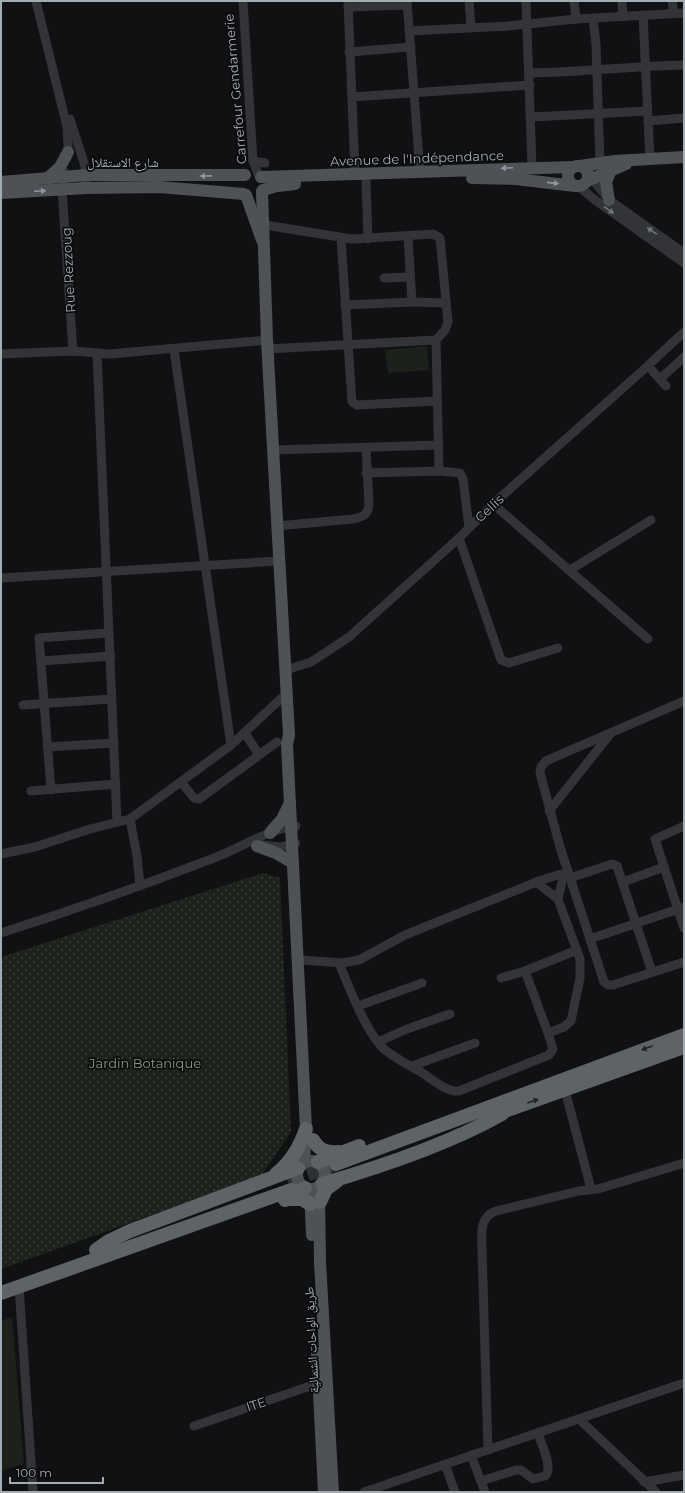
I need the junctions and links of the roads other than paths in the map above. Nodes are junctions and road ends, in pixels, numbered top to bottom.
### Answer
1 (36, 1) edge
2 (42, 1) edge
3 (243, 1) edge
4 (469, 1) edge
5 (526, 1) edge
6 (574, 1) edge
7 (622, 1) edge
8 (672, 1) edge
9 (407, 3) edge
10 (348, 4) edge
11 (684, 12) edge
12 (674, 13) junction
13 (643, 15) junction
14 (623, 16) junction
15 (593, 18) junction
16 (576, 19) junction
17 (528, 23) junction
18 (471, 27) junction
19 (409, 31) junction
20 (411, 47) junction
21 (349, 52) junction
22 (684, 65) edge
23 (645, 66) junction
24 (595, 70) junction
25 (530, 73) junction
26 (530, 85) junction
27 (415, 94) junction
28 (352, 97) junction
29 (647, 111) junction
30 (598, 113) junction
31 (532, 117) junction
32 (684, 118) edge
33 (648, 121) junction
34 (68, 152) junction
35 (684, 157) edge
36 (645, 160) junction
37 (253, 161) junction
38 (265, 163) dead end
39 (600, 163) junction
40 (532, 167) junction
41 (611, 170) junction
42 (420, 172) junction
43 (355, 173) junction
44 (86, 175) junction
45 (253, 175) junction
46 (62, 177) junction
47 (582, 177) junction
48 (48, 178) junction
49 (366, 181) junction
50 (3, 187) edge
51 (86, 188) junction
52 (62, 189) junction
53 (263, 190) junction
54 (245, 194) junction
55 (609, 200) junction
56 (265, 225) junction
57 (408, 236) junction
58 (341, 238) junction
59 (368, 239) junction
60 (264, 245) junction
61 (684, 253) edge
62 (684, 263) edge
63 (410, 277) junction
64 (384, 278) dead end
65 (412, 302) junction
66 (446, 303) junction
67 (345, 306) junction
68 (684, 332) edge
69 (436, 340) junction
70 (267, 344) junction
71 (349, 344) junction
72 (174, 350) junction
73 (73, 351) junction
74 (1, 354) edge
75 (97, 354) junction
76 (684, 357) edge
77 (648, 366) junction
78 (660, 379) junction
79 (666, 386) dead end
80 (438, 401) junction
81 (439, 445) junction
82 (366, 448) junction
83 (274, 450) junction
84 (439, 471) junction
85 (366, 473) junction
86 (493, 504) junction
87 (651, 520) dead end
88 (277, 526) junction
89 (469, 527) junction
90 (459, 538) junction
91 (279, 561) junction
92 (204, 564) junction
93 (106, 570) junction
94 (570, 570) junction
95 (1, 578) edge
96 (109, 633) junction
97 (648, 639) dead end
98 (558, 648) dead end
99 (110, 656) junction
100 (41, 661) junction
101 (286, 670) junction
102 (287, 693) junction
103 (111, 699) junction
104 (684, 701) edge
105 (44, 704) junction
106 (23, 705) dead end
107 (612, 732) junction
108 (244, 733) junction
109 (289, 735) junction
110 (277, 742) dead end
111 (114, 743) junction
112 (231, 745) junction
113 (47, 747) junction
114 (259, 755) junction
115 (181, 782) junction
116 (116, 784) junction
117 (51, 790) junction
118 (31, 791) dead end
119 (291, 800) junction
120 (549, 811) junction
121 (130, 820) junction
122 (117, 822) junction
123 (684, 826) edge
124 (294, 827) junction
125 (270, 833) junction
126 (294, 844) junction
127 (257, 846) junction
128 (235, 850) junction
129 (1, 854) edge
130 (293, 863) junction
131 (664, 867) junction
132 (570, 878) junction
133 (536, 882) junction
134 (623, 882) junction
135 (140, 886) junction
136 (558, 899) junction
137 (681, 908) edge
138 (636, 923) junction
139 (684, 928) edge
140 (1, 933) edge
141 (590, 939) junction
142 (577, 950) junction
143 (302, 960) junction
144 (684, 962) edge
145 (339, 963) junction
146 (525, 970) junction
147 (652, 972) junction
148 (501, 978) dead end
149 (422, 983) dead end
150 (358, 1006) junction
151 (450, 1014) dead end
152 (548, 1032) junction
153 (684, 1035) edge
154 (378, 1042) junction
155 (475, 1043) dead end
156 (684, 1047) edge
157 (412, 1066) junction
158 (564, 1090) junction
159 (310, 1134) junction
160 (309, 1163) junction
161 (684, 1163) edge
162 (338, 1167) junction
163 (265, 1181) junction
164 (314, 1187) junction
165 (590, 1189) junction
166 (289, 1190) junction
167 (315, 1203) junction
168 (96, 1250) junction
169 (1, 1284) edge
170 (19, 1286) junction
171 (1, 1293) edge
172 (319, 1383) junction
173 (684, 1383) edge
174 (579, 1419) junction
175 (194, 1426) dead end
176 (538, 1434) junction
177 (488, 1450) junction
178 (471, 1454) junction
179 (445, 1464) junction
180 (684, 1475) edge
181 (482, 1481) junction
182 (644, 1482) junction
183 (386, 1488) edge
184 (33, 1492) edge
185 (324, 1492) edge
186 (333, 1492) edge
187 (364, 1492) edge
188 (455, 1492) edge
189 (485, 1492) edge
190 (656, 1492) edge

1 - 34 street, Rue Rezzoug
2 - 44 street
3 - 37 street, Carrefour Gendarmerie
4 - 18 street
5 - 17 street
6 - 16 street
7 - 14 street
8 - 12 street
9 - 10 street
9 - 19 street
10 - 21 street
11 - 12 street
12 - 13 street
13 - 14 street
13 - 23 street
14 - 15 street
15 - 16 street
15 - 24 street
16 - 17 street
17 - 18 street
17 - 25 street
18 - 19 street
19 - 20 street
20 - 21 street
20 - 27 street
21 - 28 street
22 - 23 street
23 - 24 street
23 - 29 street
24 - 25 street
24 - 30 street
25 - 26 street
26 - 27 street
26 - 31 street
27 - 28 street
27 - 42 street
28 - 43 street
29 - 30 street
29 - 33 street
30 - 31 street
30 - 39 street
31 - 40 street
32 - 33 street
33 - 36 street
34 - 46 street, Rue Rezzoug
34 - 48 main road
35 - 36 main road, Avenue de l'Indépendance
36 - 39 main road, Avenue de l'Indépendance
36 - 41 main road, Avenue de l'Indépendance
37 - 38 street
37 - 45 street
39 - 47 main road, Avenue de l'Indépendance
40 -> 42 main road, Avenue de l'Indépendance
40 - 47 main road, Avenue de l'Indépendance
41 - 47 main road, Avenue de l'Indépendance
41 - 55 main road
42 - 43 main road, Avenue de l'Indépendance
43 - 45 main road, Avenue de l'Indépendance
45 -> 44 main road, شارع الاستقلال
44 - 46 main road, شارع الاستقلال
44 - 51 street
45 - 53 main road, Carrefour Gendarmerie
45 - 54 main road, Carrefour Gendarmerie
46 - 48 main road, شارع الاستقلال
46 - 52 street, Rue Rezzoug
49 -> 47 main road, Avenue de l'Indépendance
47 - 55 street
47 -> 62 street
48 - 50 main road, شارع الاستقلال
49 - 53 main road, Avenue de l'Indépendance
49 - 59 street
50 -> 52 main road
51 - 52 main road
51 - 54 main road
52 - 73 street, Rue Rezzoug
53 - 54 main road
53 - 56 main road, Carrefour Gendarmerie
54 - 60 main road
61 -> 55 street
56 - 58 street
56 - 60 main road, Carrefour Gendarmerie
57 - 59 street
57 - 63 street
57 - 66 street
58 - 59 street
58 - 67 street
60 - 70 main road
63 - 64 street
63 - 65 street
65 - 66 street
65 - 67 street
66 - 69 street
67 - 71 street
68 - 77 street, Cellis
69 - 71 street
69 - 80 street
70 - 71 street
70 - 72 street
70 - 83 main road
71 - 80 street
72 - 75 street
72 - 92 street
73 - 74 street
73 - 75 street
75 - 93 street
76 - 78 street
77 - 78 street
77 - 86 street, Cellis
78 - 79 street
80 - 81 street
81 - 82 street
81 - 84 street
82 - 83 street
82 - 85 street
83 - 88 main road
84 - 85 street
84 - 89 street
85 - 88 street
86 - 89 street, Cellis
86 - 94 street
87 - 94 street
88 - 91 main road
89 - 90 street, Cellis
90 - 98 street
90 - 101 street, Cellis
91 - 92 street
91 - 101 main road
92 - 93 street
92 - 112 street
93 - 95 street
93 - 96 street
94 - 97 street
96 - 99 street
96 - 100 street
99 - 100 street
99 - 103 street
100 - 105 street
101 - 102 main road
102 - 108 street
102 - 109 main road
103 - 105 street
103 - 111 street
104 - 107 street
105 - 106 street
105 - 113 street
107 - 120 street
107 - 120 street
108 - 112 street
108 - 114 street
109 - 119 main road
109 - 124 main road
110 - 114 street
111 - 113 street
111 - 116 street
112 - 115 street
113 - 117 street
114 - 115 street
115 - 121 street
116 - 117 street
116 - 122 street
117 - 118 street
119 - 124 main road
119 - 125 main road
120 - 132 street
121 - 122 street
121 - 135 street
122 - 129 street
123 - 131 street
124 - 125 street
124 - 126 main road
125 - 128 street
126 - 127 street
126 - 130 main road
126 - 143 main road
127 - 128 street
127 - 130 main road
128 - 135 street
130 - 159 main road
131 - 134 street
131 - 137 street
132 - 134 street
132 - 141 street
133 - 136 street
133 - 136 street
133 - 145 street
134 - 138 street
135 - 140 street
136 - 142 street
137 - 138 street
137 - 139 street
138 - 141 street
138 - 147 street
141 - 147 street
142 - 146 street
142 - 152 street
143 - 145 street
143 - 159 main road
144 - 147 street
145 - 150 street
146 - 148 street
146 - 152 street
149 - 150 street
150 - 154 street
151 - 154 street
152 - 157 street
153 -> 162 highway
154 - 157 street
155 - 157 street
156 - 158 highway
162 -> 158 highway
158 - 165 street
159 - 160 main road
159 - 162 highway
159 - 163 highway
160 - 162 highway
160 - 163 highway
160 - 164 main road
160 - 164 main road
161 - 165 street
162 - 164 highway
162 - 167 highway
163 - 168 highway
164 - 166 highway
164 - 167 main road, طريق الواحات الشمالية
165 - 177 street
166 - 167 highway
166 - 168 highway
166 - 170 highway
167 - 172 main road, طريق الواحات الشمالية
167 - 186 main road, طريق الواحات الشمالية
168 - 169 highway
170 - 171 highway
170 - 184 street
172 - 175 street, ITE
172 - 185 main road, طريق الواحات الشمالية
173 - 174 street
174 - 176 street
174 - 182 street
176 - 177 street
176 - 181 street
177 - 178 street
178 - 179 street
178 - 181 street
179 - 183 street
179 - 188 street
180 - 182 street
181 - 189 street
182 - 190 street
183 - 187 street

